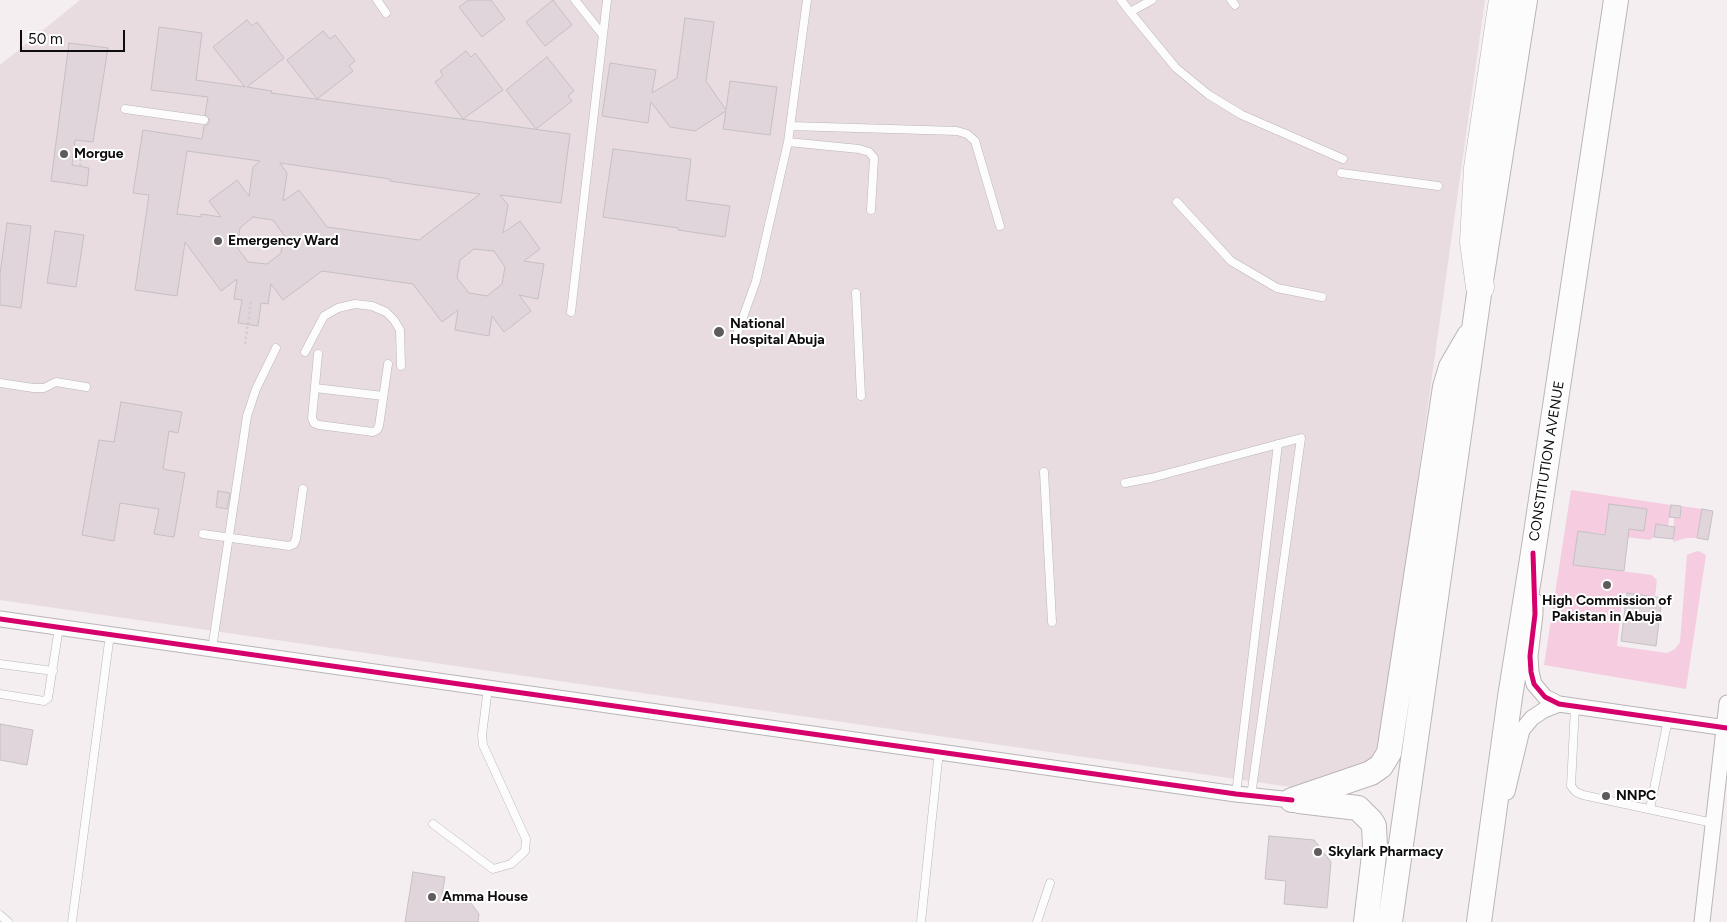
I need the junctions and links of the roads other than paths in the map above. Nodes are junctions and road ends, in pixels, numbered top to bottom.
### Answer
1 (377, 0) edge
2 (575, 0) edge
3 (607, 0) edge
4 (807, 0) edge
5 (1122, 0) edge
6 (1152, 0) edge
7 (1503, 0) edge
8 (1524, 0) edge
9 (1616, 0) edge
10 (1130, 12) junction
11 (386, 13) dead end
12 (602, 34) junction
13 (124, 109) dead end
14 (204, 120) dead end
15 (790, 126) junction
16 (788, 142) junction
17 (1343, 159) dead end
18 (1341, 173) dead end
19 (1438, 186) dead end
20 (1177, 202) dead end
21 (871, 210) dead end
22 (1000, 226) dead end
23 (1480, 287) junction
24 (856, 293) dead end
25 (1322, 297) dead end
26 (571, 312) dead end
27 (1475, 326) junction
28 (736, 334) dead end
29 (276, 348) dead end
30 (305, 352) dead end
31 (318, 354) dead end
32 (388, 364) dead end
33 (401, 366) dead end
34 (0, 383) edge
35 (86, 387) dead end
36 (315, 388) junction
37 (383, 396) junction
38 (860, 396) dead end
39 (1278, 444) junction
40 (1044, 472) dead end
41 (1124, 482) dead end
42 (303, 489) dead end
43 (203, 534) dead end
44 (229, 536) junction
45 (1533, 553) junction
46 (0, 619) edge
47 (1052, 622) dead end
48 (59, 627) junction
49 (110, 634) junction
50 (212, 648) junction
51 (0, 664) edge
52 (53, 671) junction
53 (488, 688) junction
54 (0, 694) edge
55 (1727, 703) edge
56 (1567, 705) junction
57 (1668, 719) junction
58 (1725, 727) edge
59 (939, 751) junction
60 (1243, 795) junction
61 (1292, 800) junction
62 (1650, 809) junction
63 (1713, 823) junction
64 (433, 824) dead end
65 (1491, 838) junction
66 (1050, 883) dead end
67 (0, 915) edge
68 (8, 922) edge
69 (72, 922) edge
70 (921, 922) edge
71 (1037, 922) edge
72 (1366, 922) edge
73 (1390, 922) edge
74 (1479, 922) edge
75 (1702, 922) edge

1 - 11 lane
2 - 12 lane
3 - 12 lane
4 - 15 lane
5 - 10 lane
6 - 10 lane
7 - 23 highway
8 - 23 main road
9 - 45 main road, CONSTITUTION AVENUE
10 - 17 lane
12 - 26 lane
13 - 14 lane
15 - 16 lane
15 - 22 lane
16 - 21 lane
16 - 28 lane
18 - 19 lane
20 - 25 lane
23 - 27 main road
24 - 38 lane
27 - 61 main road
27 - 73 main road
29 - 44 lane
30 - 33 lane
31 - 36 lane
32 - 37 lane
34 - 35 lane
36 - 37 lane
36 - 37 lane
39 - 41 lane
39 - 60 lane
39 - 60 lane
40 - 47 lane
42 - 44 lane
43 - 44 lane
44 - 50 lane
45 - 56 street
45 - 65 main road, CONSTITUTION AVENUE
46 - 48 street
48 - 49 street
48 - 52 lane
49 - 50 street
49 - 69 lane
50 - 53 street
51 - 52 lane
52 - 54 lane
53 - 59 street
53 - 64 lane
55 - 58 street
56 - 57 street
56 - 62 lane
56 - 65 street
57 - 58 street
57 - 62 lane
58 - 63 street
59 - 60 street
59 - 70 lane
60 - 61 street
61 - 72 main road
62 - 63 lane
63 - 75 street
65 - 74 main road, CONSTITUTION AVENUE
66 - 71 lane
67 - 68 lane

